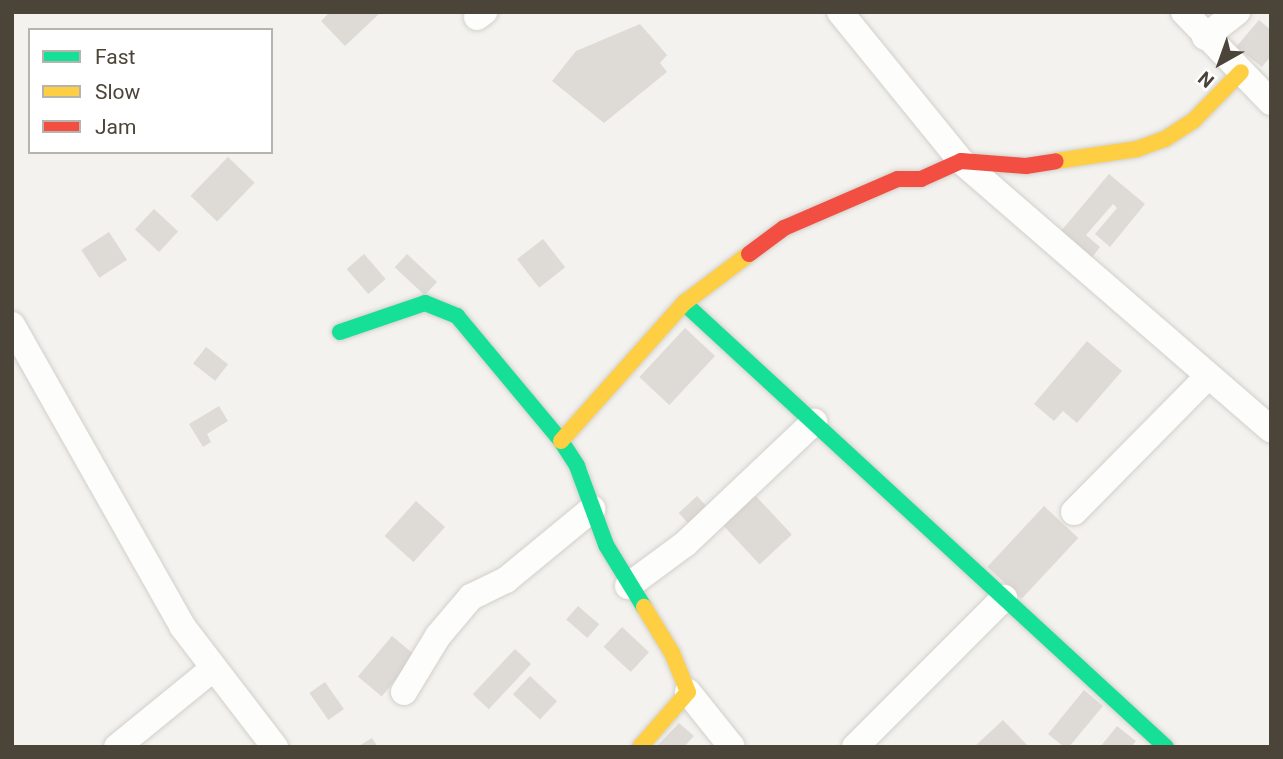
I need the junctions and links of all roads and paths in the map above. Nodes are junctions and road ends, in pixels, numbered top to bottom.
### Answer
1 (840, 12) edge
2 (1184, 12) edge
3 (1237, 12) edge
4 (1205, 37) junction
5 (1241, 72) junction
6 (1271, 102) edge
7 (961, 161) junction
8 (684, 303) junction
9 (12, 325) edge
10 (341, 332) dead end
11 (1208, 376) junction
12 (814, 422) junction
13 (1271, 430) edge
14 (561, 441) junction
15 (592, 509) junction
16 (1074, 512) dead end
17 (628, 586) junction
18 (1004, 598) junction
19 (214, 668) junction
20 (404, 692) dead end
21 (688, 692) junction
22 (117, 747) edge
23 (275, 747) edge
24 (640, 747) edge
25 (732, 747) edge
26 (855, 747) edge
27 (1166, 747) edge

1 - 7 street
2 - 4 street
3 - 4 street
4 - 5 street
5 - 6 street
5 - 7 street
7 - 8 street
7 - 11 street
8 - 12 street
8 - 14 street
9 - 19 street
10 - 14 street
11 - 13 street
11 - 16 street
12 - 17 street
12 - 18 street
14 - 15 street
15 - 17 street
15 - 20 street
17 - 21 street
18 - 26 street
18 - 27 street
19 - 22 street
19 - 23 street
21 - 24 street
21 - 25 street

